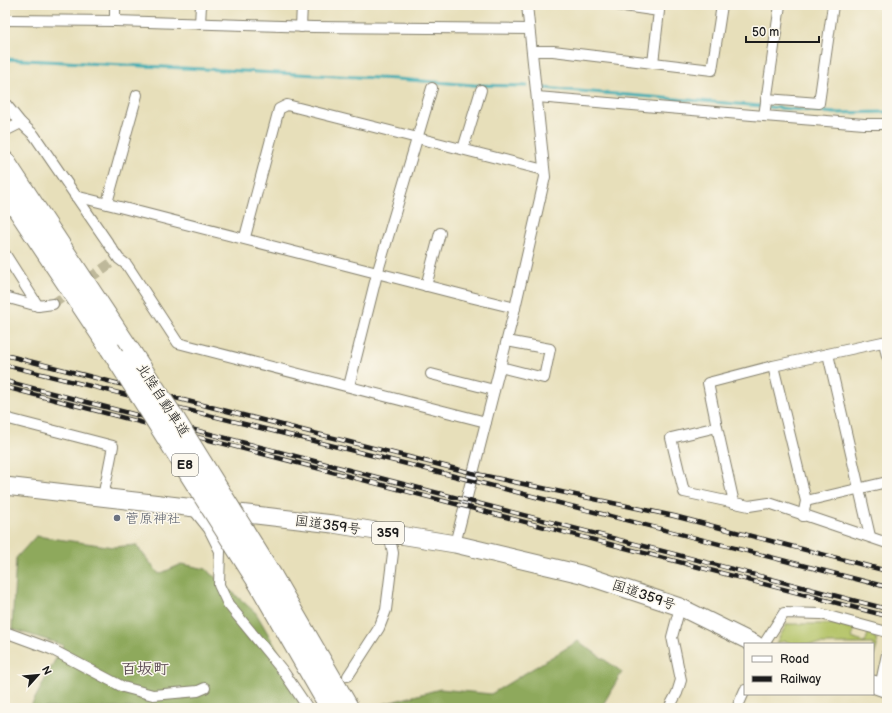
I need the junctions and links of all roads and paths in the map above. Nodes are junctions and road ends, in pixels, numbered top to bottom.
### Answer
1 (115, 5) edge
2 (200, 5) edge
3 (302, 5) edge
4 (526, 5) edge
5 (617, 5) edge
6 (722, 5) edge
7 (780, 5) edge
8 (833, 5) edge
9 (660, 8) edge
10 (5, 20) edge
11 (115, 21) junction
12 (200, 24) junction
13 (301, 27) junction
14 (529, 29) junction
15 (532, 51) junction
16 (653, 63) junction
17 (432, 88) dead end
18 (481, 90) dead end
19 (137, 95) dead end
20 (537, 97) junction
21 (766, 99) junction
22 (5, 103) edge
23 (764, 116) junction
24 (21, 123) junction
25 (887, 124) edge
26 (9, 129) dead end
27 (418, 138) junction
28 (463, 149) junction
29 (5, 161) edge
30 (544, 170) junction
31 (5, 191) edge
32 (74, 196) junction
33 (107, 204) junction
34 (440, 233) dead end
35 (244, 237) junction
36 (5, 254) edge
37 (377, 274) junction
38 (426, 286) junction
39 (5, 297) edge
40 (53, 304) tunnel mouth
41 (38, 306) junction
42 (515, 308) junction
43 (507, 341) junction
44 (885, 342) edge
45 (828, 354) junction
46 (887, 356) edge
47 (773, 366) junction
48 (500, 367) junction
49 (432, 374) dead end
50 (349, 386) junction
51 (494, 390) junction
52 (5, 418) edge
53 (486, 422) junction
54 (717, 427) junction
55 (887, 482) edge
56 (5, 486) edge
57 (859, 489) junction
58 (103, 496) junction
59 (806, 501) junction
60 (734, 503) junction
61 (194, 509) junction
62 (803, 516) junction
63 (389, 534) junction
64 (870, 536) junction
65 (887, 543) edge
66 (455, 544) junction
67 (265, 579) junction
68 (680, 607) junction
69 (5, 632) edge
70 (887, 632) edge
71 (753, 643) edge
72 (765, 643) edge
73 (887, 654) edge
74 (348, 676) dead end
75 (880, 687) edge
76 (205, 688) dead end
77 (744, 692) edge
78 (308, 708) edge
79 (330, 708) edge
80 (349, 708) edge
81 (670, 708) edge
82 (737, 708) edge

1 - 11 street
2 - 12 street
3 - 13 street
4 - 14 street
5 - 9 street
6 - 16 street
7 - 21 street
8 - 21 street
9 - 16 street
10 - 11 street
11 - 12 street
12 - 13 street
13 - 14 street
14 - 15 street
15 - 16 street
15 - 20 street
17 - 27 street
18 - 28 street
19 - 33 street
20 - 23 street
20 - 30 street
21 - 23 street
22 - 24 street
23 - 25 street
24 - 26 street
24 - 32 street
27 - 28 street
27 - 35 street
27 - 37 street
28 - 30 street
29 - 67 highway, 北陸自動車道 / E8, bridge
30 - 42 street
31 - 67 highway, 北陸自動車道 / E8, bridge
32 - 33 street
32 - 50 street
33 - 35 street
34 - 38 street
35 - 37 street
36 - 41 street
37 - 38 street
37 - 50 street
38 - 42 street
39 - 41 street
40 - 41 street
42 - 43 street
43 - 48 street
43 - 48 street
44 - 45 street
44 - 46 street
45 - 47 street
45 - 57 street
47 - 54 street
47 - 59 street
48 - 51 street
49 - 51 street
50 - 53 street
51 - 53 street
52 - 58 street
53 - 66 street
54 - 60 street
54 - 60 street
55 - 57 street
56 - 58 highway, 国道359号 / 359
57 - 59 street
57 - 64 street
58 - 61 highway, 国道359号 / 359
59 - 62 street
60 - 62 street
61 - 63 highway, 国道359号 / 359
61 - 78 street
62 - 64 street
63 - 66 highway, 国道359号 / 359
63 - 74 street
64 - 65 street
66 - 68 highway, 国道359号 / 359
67 - 79 highway, 北陸自動車道 / E8
67 - 80 highway, 北陸自動車道 / E8
68 - 71 highway, 国道359号 / 359
68 - 81 street
69 - 76 street
70 - 72 street
73 - 75 street
77 - 82 street

